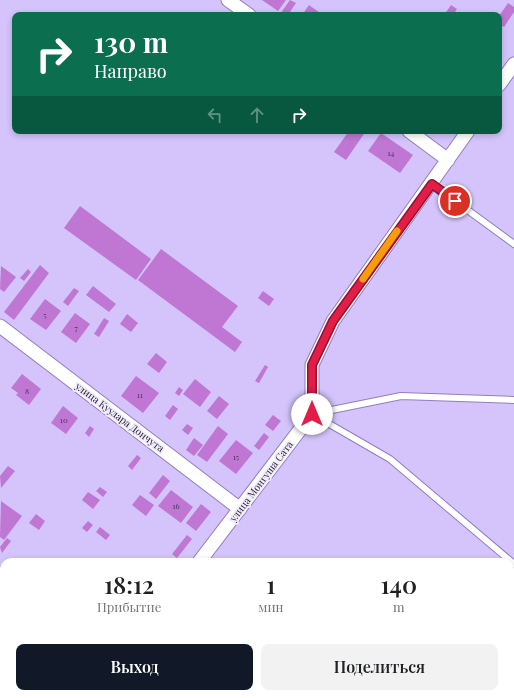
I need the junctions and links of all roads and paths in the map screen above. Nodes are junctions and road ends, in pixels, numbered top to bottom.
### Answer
1 (228, 0) edge
2 (245, 12) edge
3 (514, 64) edge
4 (502, 82) edge
5 (412, 134) edge
6 (466, 134) edge
7 (448, 160) junction
8 (432, 184) junction
9 (514, 244) edge
10 (0, 326) edge
11 (514, 400) edge
12 (312, 414) junction
13 (240, 509) junction
14 (202, 558) edge
15 (507, 558) edge

1 - 2 street
3 - 4 street
5 - 7 street
6 - 7 street
7 - 8 street
8 - 9 lane
8 - 12 street
10 - 13 street, улица Куулара Дончута
11 - 12 lane
12 - 13 street, улица Монгуша Сата
12 - 15 lane
13 - 14 street, улица Монгуша Сата

